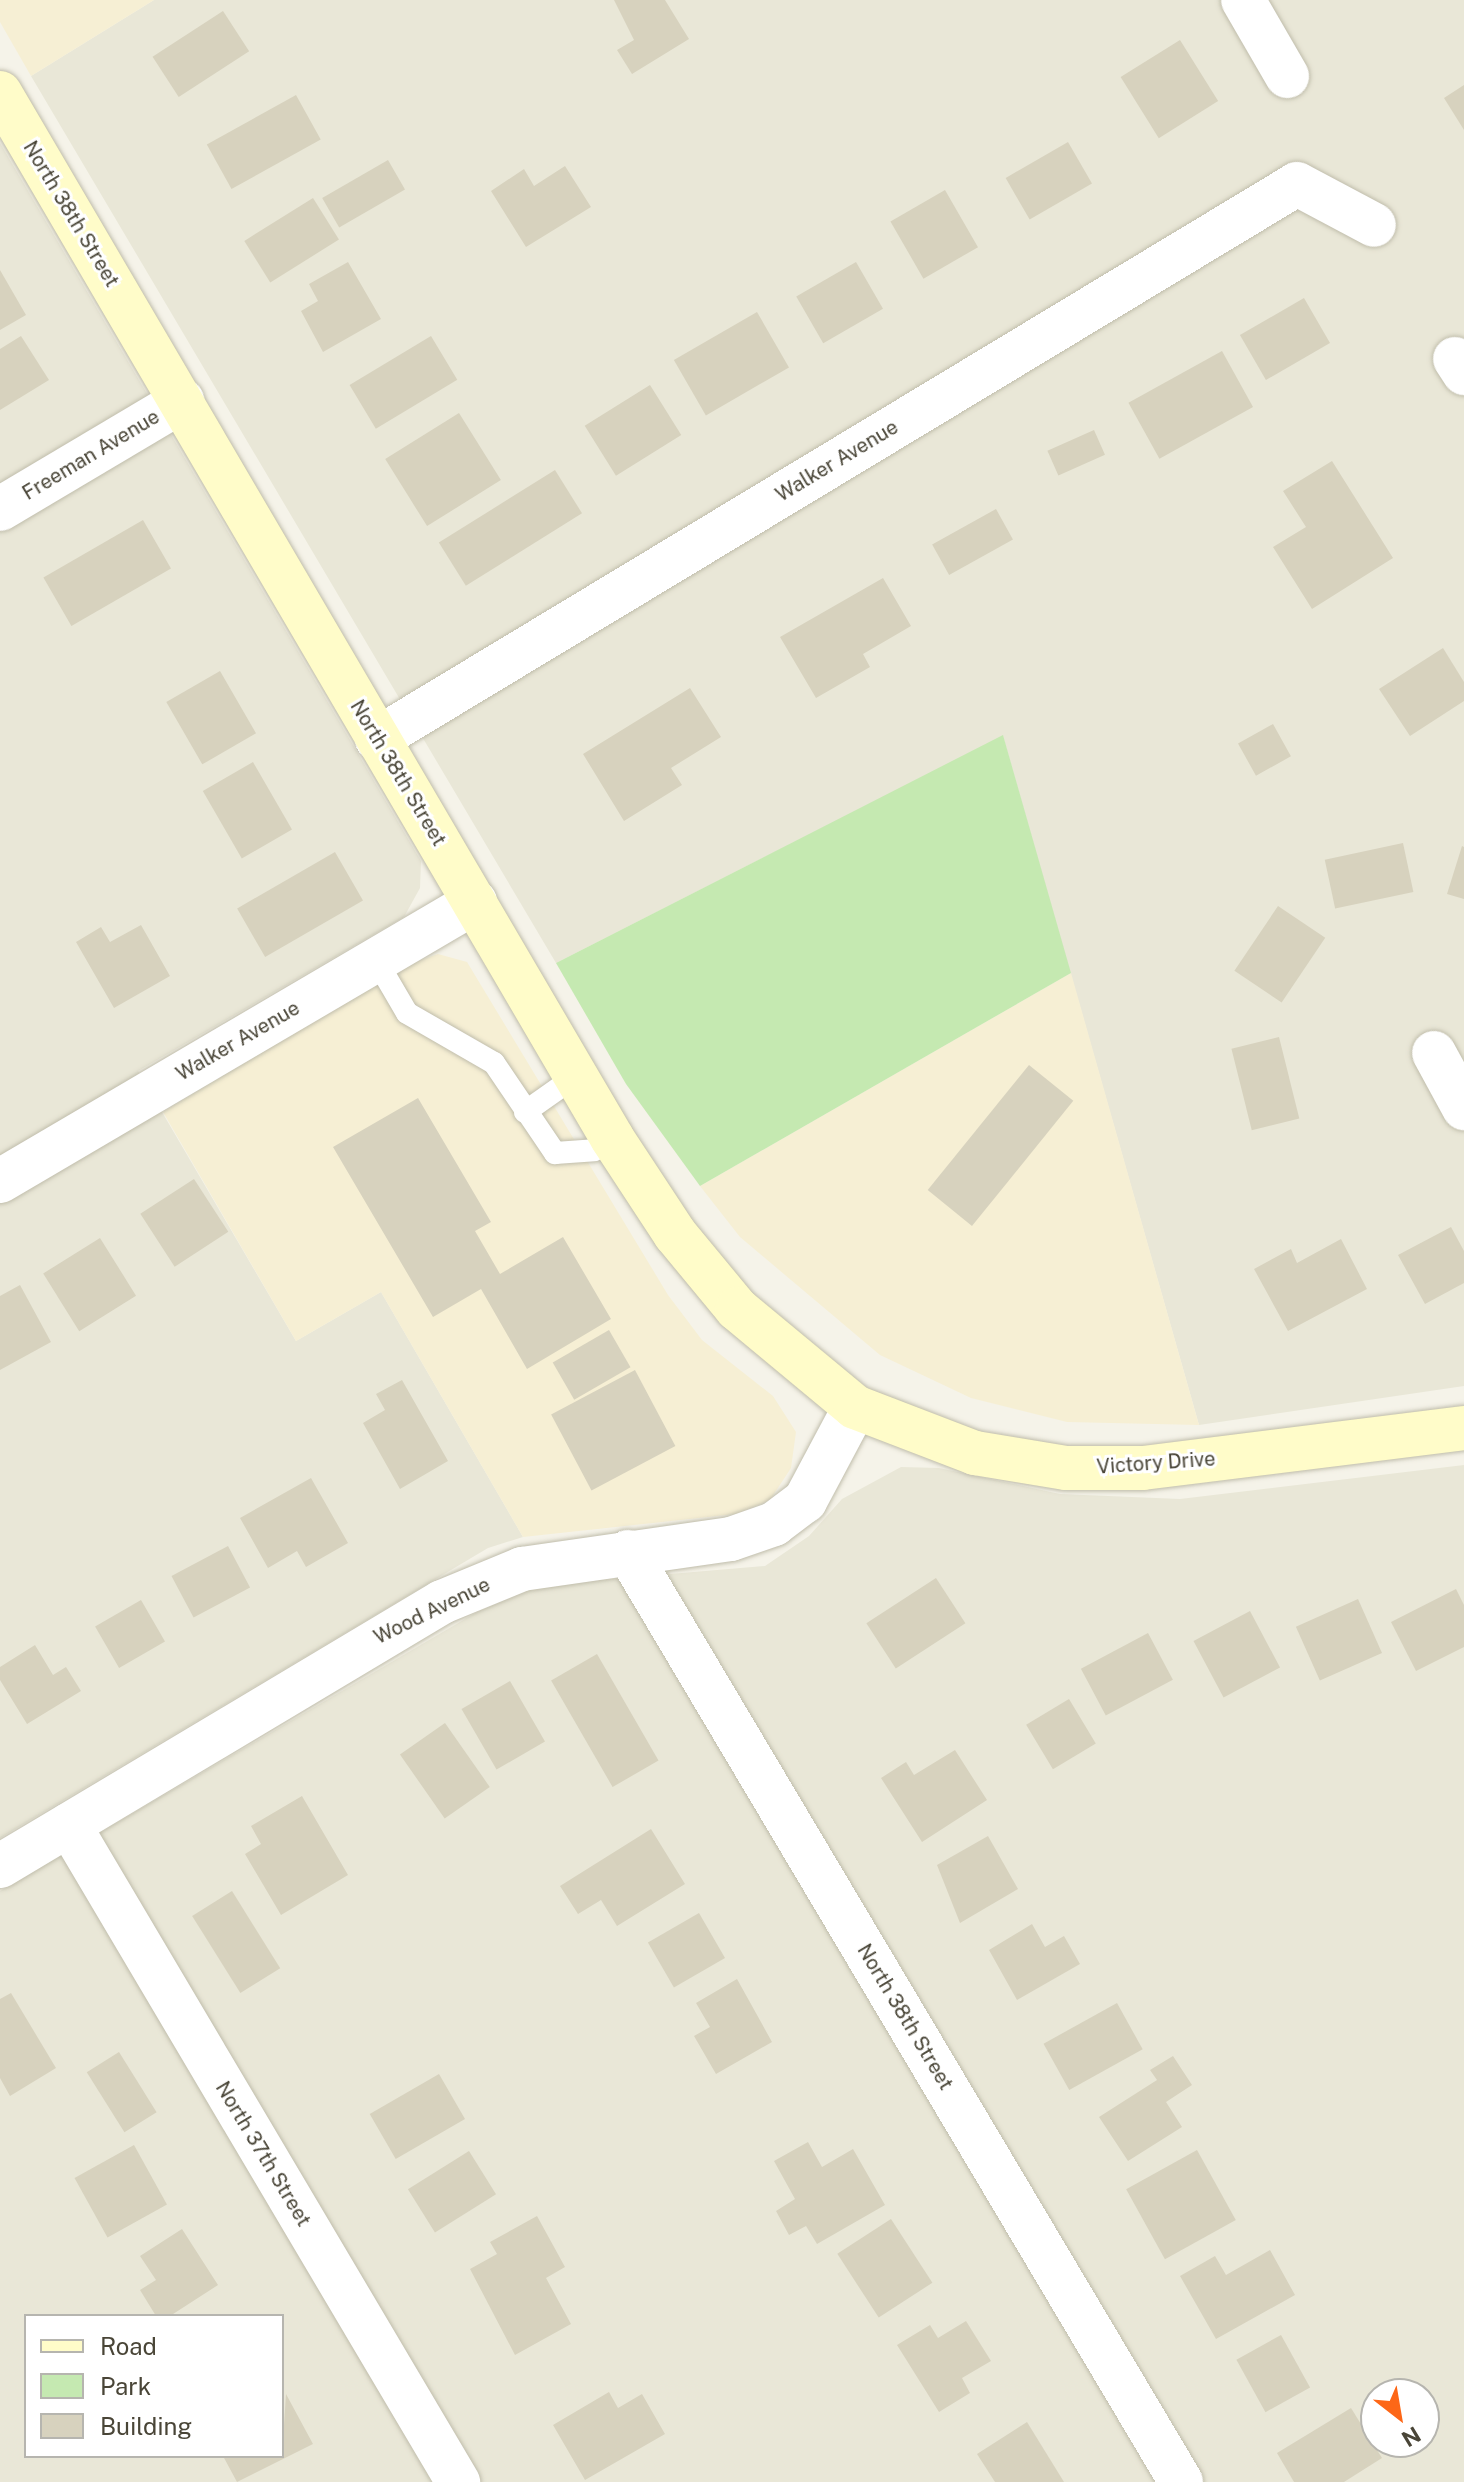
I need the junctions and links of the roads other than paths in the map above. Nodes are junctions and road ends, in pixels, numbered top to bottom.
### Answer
1 (1243, 0) edge
2 (1287, 76) dead end
3 (0, 93) edge
4 (1374, 225) dead end
5 (182, 401) junction
6 (0, 509) edge
7 (377, 739) junction
8 (475, 902) junction
9 (376, 960) junction
10 (1434, 1053) dead end
11 (576, 1076) junction
12 (1464, 1108) edge
13 (525, 1112) junction
14 (612, 1138) junction
15 (0, 1181) edge
16 (855, 1407) junction
17 (1464, 1428) edge
18 (628, 1552) junction
19 (69, 1825) junction
20 (0, 1866) edge
21 (458, 2482) edge
22 (1181, 2482) edge

1 - 2 street
3 - 5 main road, North 38th Street
4 - 7 street, Walker Avenue
5 - 6 street, Freeman Avenue
5 - 7 main road, North 38th Street
7 - 8 main road, North 38th Street
8 - 9 street, Walker Avenue
8 - 11 main road, North 38th Street
9 - 13 lane
9 - 15 street, Walker Avenue
10 - 12 street
11 - 13 lane
11 - 14 main road, North 38th Street
13 - 14 lane
14 - 16 main road, North 38th Street
16 - 17 main road, Victory Drive
16 - 18 street, Wood Avenue
18 - 19 street, Wood Avenue
18 - 22 street, North 38th Street
19 - 20 street, Wood Avenue
19 - 21 street, North 37th Street

